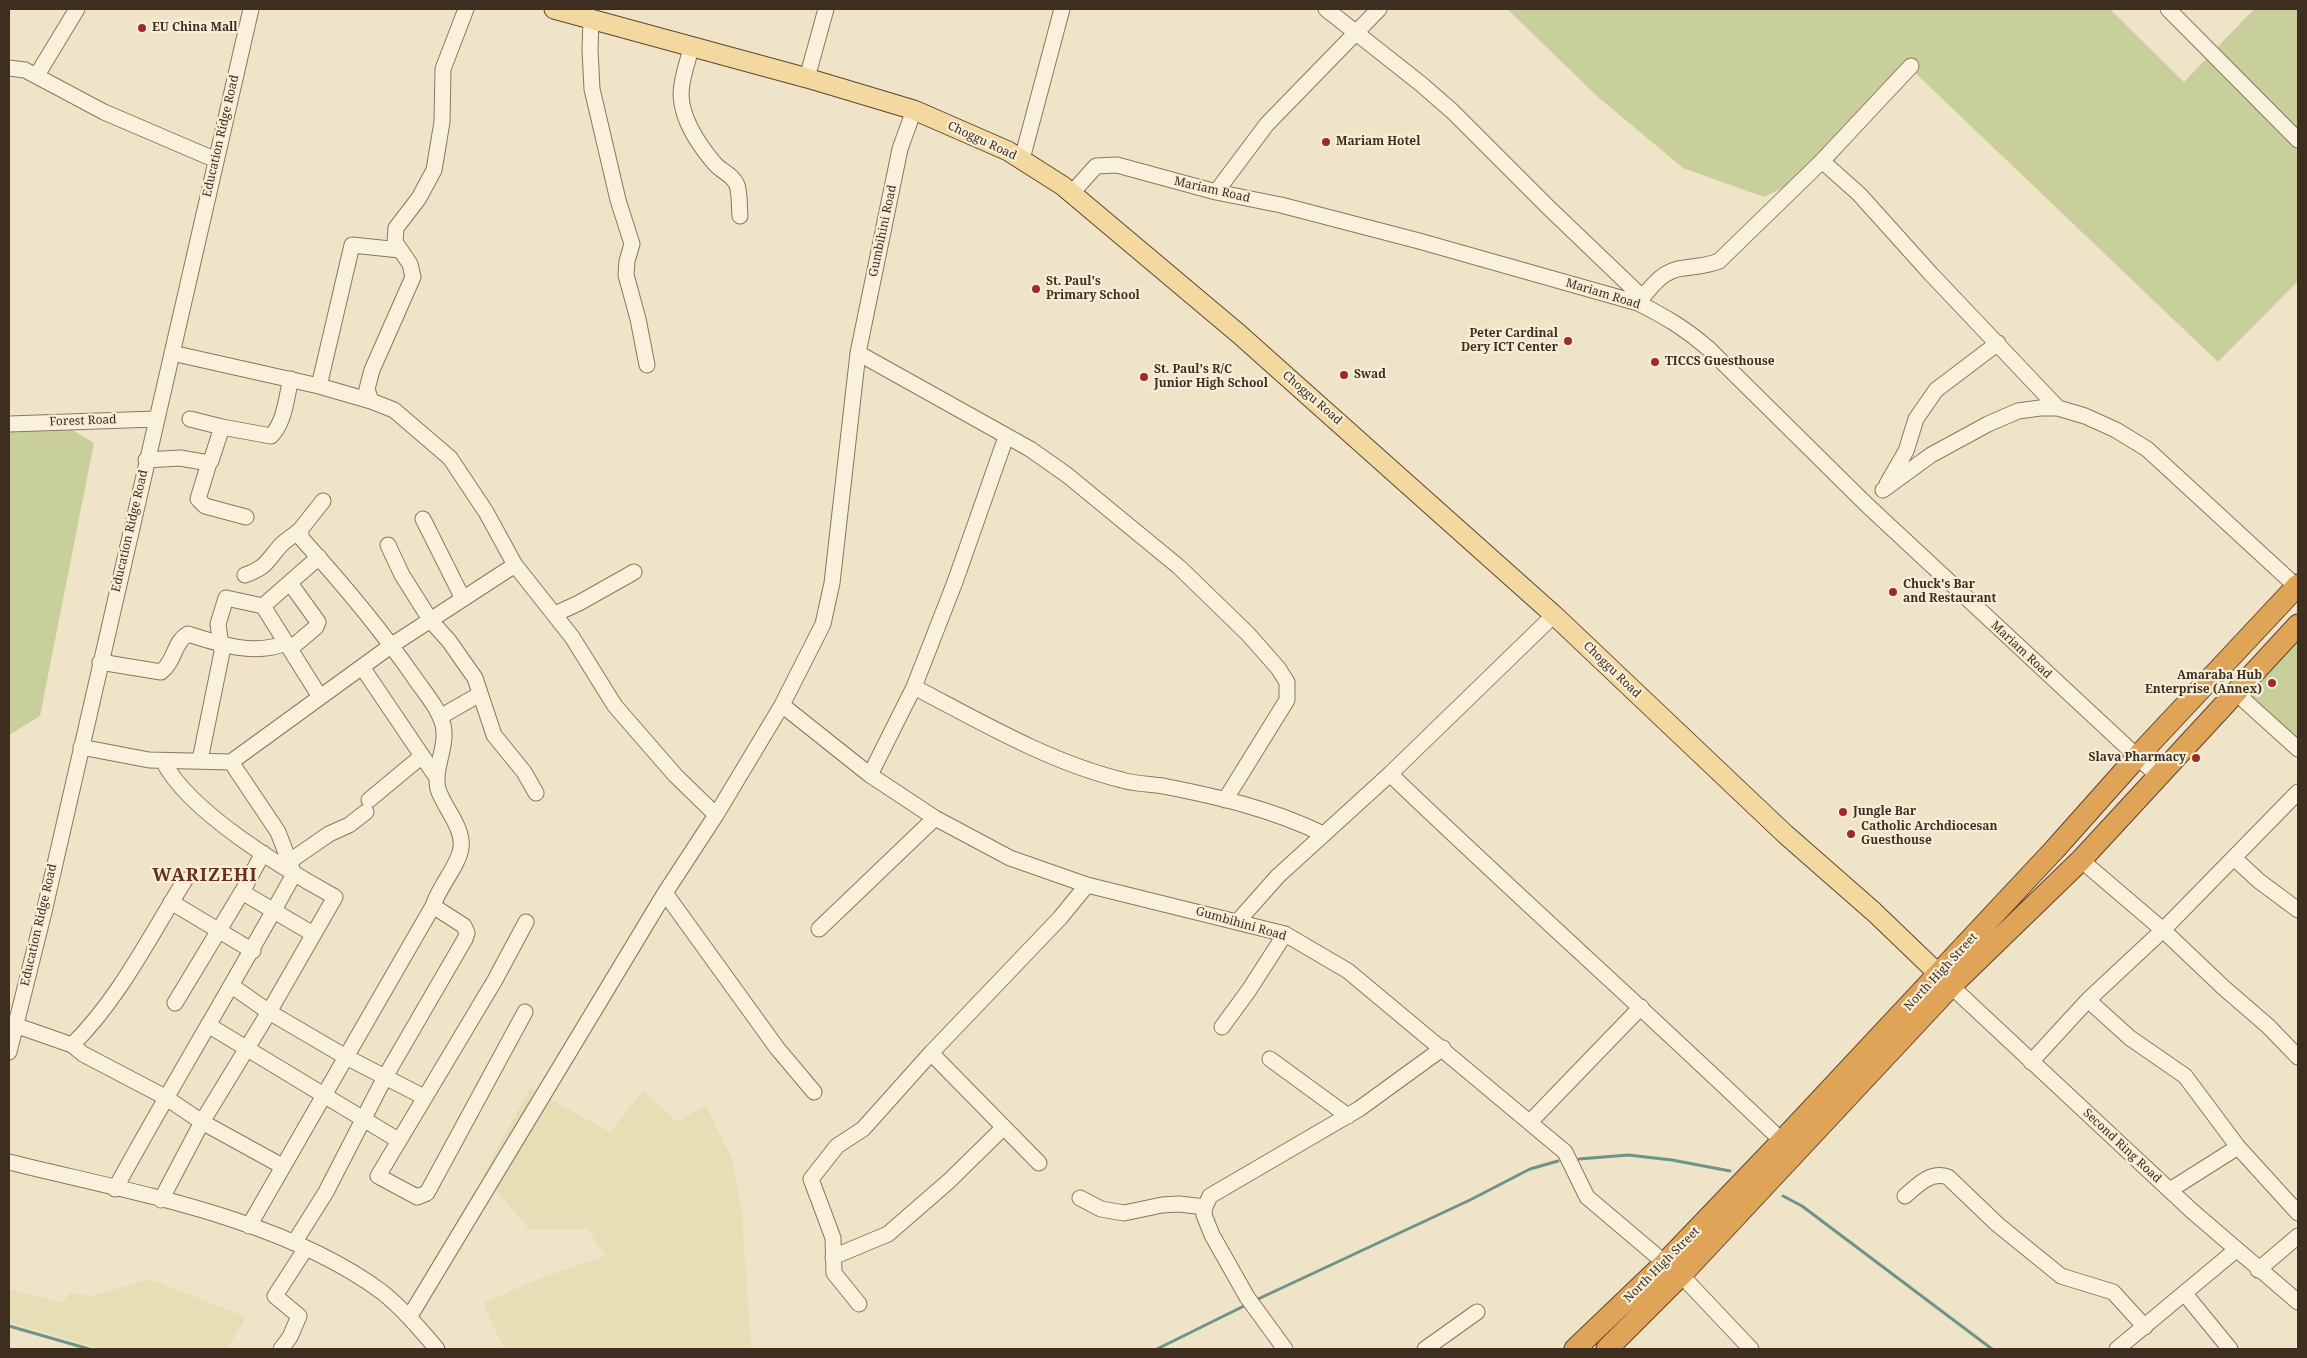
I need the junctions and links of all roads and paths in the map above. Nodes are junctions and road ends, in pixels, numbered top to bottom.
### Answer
1 (77, 9) edge
2 (250, 9) edge
3 (466, 9) edge
4 (554, 9) edge
5 (826, 9) edge
6 (1062, 9) edge
7 (1326, 9) edge
8 (1380, 9) edge
9 (2168, 9) edge
10 (591, 20) junction
11 (1356, 33) junction
12 (692, 46) junction
13 (1911, 66) dead end
14 (9, 68) edge
15 (37, 75) junction
16 (807, 78) junction
17 (914, 110) junction
18 (2298, 140) edge
19 (1022, 159) junction
20 (216, 160) junction
21 (1822, 161) junction
22 (1216, 192) junction
23 (1071, 194) junction
24 (740, 216) dead end
25 (400, 250) junction
26 (1640, 300) junction
27 (1998, 343) junction
28 (172, 353) junction
29 (858, 353) junction
30 (647, 365) dead end
31 (291, 379) junction
32 (319, 386) junction
33 (371, 401) junction
34 (2058, 408) junction
35 (156, 419) junction
36 (190, 419) dead end
37 (9, 424) edge
38 (222, 428) junction
39 (1006, 437) junction
40 (146, 460) junction
41 (209, 463) junction
42 (1883, 490) junction
43 (323, 501) dead end
44 (1868, 506) junction
45 (246, 517) dead end
46 (423, 519) dead end
47 (300, 530) junction
48 (388, 545) dead end
49 (319, 558) junction
50 (515, 565) junction
51 (634, 572) dead end
52 (244, 575) dead end
53 (290, 583) junction
54 (2298, 586) edge
55 (463, 599) junction
56 (263, 606) junction
57 (555, 614) junction
58 (1554, 615) junction
59 (431, 621) junction
60 (2298, 625) edge
61 (222, 645) junction
62 (392, 645) junction
63 (288, 646) junction
64 (100, 662) junction
65 (362, 667) junction
66 (914, 687) junction
67 (2236, 690) junction
68 (480, 694) junction
69 (320, 697) junction
70 (782, 705) junction
71 (440, 717) junction
72 (81, 747) junction
73 (2298, 749) edge
74 (422, 756) junction
75 (2137, 757) junction
76 (200, 760) junction
77 (163, 761) junction
78 (231, 762) junction
79 (1390, 774) junction
80 (870, 775) junction
81 (2158, 776) junction
82 (438, 778) junction
83 (2298, 792) edge
84 (536, 793) dead end
85 (1225, 800) junction
86 (716, 815) junction
87 (934, 818) junction
88 (1323, 834) junction
89 (264, 853) junction
90 (2234, 858) junction
91 (2081, 860) junction
92 (292, 868) junction
93 (185, 880) dead end
94 (1087, 885) junction
95 (242, 892) junction
96 (666, 893) junction
97 (171, 902) junction
98 (433, 906) junction
99 (2298, 910) edge
100 (274, 912) junction
101 (1238, 921) junction
102 (526, 922) dead end
103 (819, 929) dead end
104 (2163, 930) junction
105 (217, 931) junction
106 (314, 934) junction
107 (1285, 934) junction
108 (253, 951) junction
109 (1945, 979) junction
110 (232, 986) junction
111 (2088, 1000) junction
112 (175, 1003) dead end
113 (1640, 1007) junction
114 (269, 1012) junction
115 (525, 1012) dead end
116 (12, 1025) edge
117 (208, 1025) junction
118 (1222, 1027) dead end
119 (72, 1045) junction
120 (248, 1048) junction
121 (1443, 1048) junction
122 (9, 1052) edge
123 (931, 1053) junction
124 (346, 1057) junction
125 (2298, 1057) edge
126 (1270, 1059) dead end
127 (2031, 1062) junction
128 (385, 1077) junction
129 (814, 1092) dead end
130 (324, 1096) junction
131 (165, 1097) junction
132 (424, 1097) junction
133 (1348, 1116) junction
134 (363, 1118) junction
135 (202, 1122) junction
136 (1530, 1122) junction
137 (1003, 1128) junction
138 (398, 1140) junction
139 (1782, 1141) junction
140 (2238, 1147) junction
141 (9, 1162) edge
142 (1039, 1163) dead end
143 (282, 1166) junction
144 (115, 1189) junction
145 (2170, 1190) junction
146 (1905, 1196) dead end
147 (1080, 1198) dead end
148 (161, 1200) junction
149 (1204, 1207) junction
150 (2298, 1213) edge
151 (249, 1226) junction
152 (2298, 1236) edge
153 (300, 1246) junction
154 (2236, 1250) junction
155 (833, 1256) junction
156 (1673, 1269) junction
157 (2258, 1270) junction
158 (2185, 1294) junction
159 (2298, 1302) edge
160 (860, 1304) dead end
161 (1478, 1312) dead end
162 (410, 1316) junction
163 (2146, 1327) junction
164 (1612, 1347) edge
165 (281, 1349) edge
166 (437, 1349) edge
167 (1285, 1349) edge
168 (1425, 1349) edge
169 (1575, 1349) edge
170 (1751, 1349) edge
171 (2117, 1349) edge
172 (2230, 1349) edge

1 - 15 street
2 - 20 street, Education Ridge Road
3 - 25 street
4 - 10 main road, Choggu Road
5 - 16 street
6 - 19 street
7 - 11 street
8 - 11 street
9 - 18 street
10 - 12 main road, Choggu Road
10 - 30 street
11 - 22 street
11 - 26 street
12 - 16 main road, Choggu Road
12 - 24 street
13 - 21 street
14 - 15 street
15 - 20 street
16 - 17 main road, Choggu Road
17 - 19 main road, Choggu Road
17 - 29 street, Gumbihini Road
19 - 23 main road, Choggu Road
20 - 28 street, Education Ridge Road
21 - 26 street
21 - 27 street
22 - 23 street, Mariam Road
22 - 26 street, Mariam Road
23 - 58 main road, Choggu Road
25 - 32 street
25 - 33 street
26 - 44 street, Mariam Road
27 - 34 street
27 - 42 street
28 - 31 street
28 - 35 street, Education Ridge Road
29 - 39 street
29 - 70 street, Gumbihini Road
31 - 32 street
31 - 38 street
32 - 33 street
33 - 50 street
34 - 42 street
34 - 54 street
35 - 37 street, Forest Road
35 - 40 street, Education Ridge Road
36 - 38 street
38 - 41 street
39 - 66 street
39 - 85 street
40 - 41 street
40 - 64 street, Education Ridge Road
41 - 45 street
42 - 44 street
43 - 47 street
44 - 75 street, Mariam Road
46 - 55 street
47 - 49 street
47 - 52 street
48 - 59 street
49 - 53 street
49 - 62 street
50 - 55 street
50 - 57 street
51 - 57 street
53 - 56 street
53 - 63 street
54 - 75 highway, North High Street
55 - 59 street
56 - 61 street
56 - 63 street
57 - 86 street
58 - 79 street
58 - 109 main road, Choggu Road
59 - 62 street
59 - 68 street
60 - 67 highway, North High Street
61 - 63 street
61 - 64 street
61 - 76 street
62 - 65 street
62 - 71 street
63 - 69 street
64 - 72 street, Education Ridge Road
65 - 69 street
65 - 74 street
66 - 80 street
66 - 85 street
67 - 73 street
67 - 81 highway, North High Street
68 - 71 street
68 - 84 street
69 - 78 street
70 - 80 street, Gumbihini Road
70 - 86 street, Gumbihini Road
71 - 82 street
72 - 77 street
72 - 116 street, Education Ridge Road
74 - 82 street
74 - 92 street
75 - 81 street, Mariam Road
75 - 109 highway, North High Street
76 - 77 street
76 - 78 street
77 - 89 street
78 - 92 street
79 - 88 street
79 - 113 street
80 - 87 street, Gumbihini Road
81 - 91 highway, North High Street
82 - 98 street
83 - 90 street
85 - 88 street
86 - 96 street, Gumbihini Road
87 - 94 street, Gumbihini Road
87 - 103 street
88 - 101 street
89 - 92 street
89 - 95 street
90 - 99 street
90 - 104 street
91 - 104 street
91 - 109 highway, North High Street
92 - 100 street
92 - 106 street
93 - 97 street
94 - 101 street, Gumbihini Road
94 - 123 street
95 - 100 street
95 - 105 street
96 - 129 street
96 - 162 street, Gumbihini Road
97 - 105 street
97 - 119 street
98 - 124 street
98 - 128 street
100 - 106 street
100 - 108 street
101 - 107 street, Gumbihini Road
102 - 132 street
104 - 111 street
104 - 125 street
105 - 108 street
105 - 112 street
106 - 114 street
107 - 118 street
107 - 121 street, Gumbihini Road
108 - 110 street
109 - 127 street, Second Ring Road
109 - 139 highway, North High Street
109 - 156 highway, North High Street
110 - 114 street
110 - 117 street
111 - 127 street
111 - 140 street
113 - 136 street
113 - 139 street
114 - 120 street
114 - 124 street
115 - 138 street
116 - 119 street
116 - 122 street, Education Ridge Road
117 - 120 street
117 - 131 street
119 - 131 street
120 - 130 street
120 - 135 street
121 - 133 street
121 - 136 street, Gumbihini Road
123 - 137 street
123 - 155 street
124 - 128 street
124 - 130 street
126 - 133 street
127 - 145 street, Second Ring Road
128 - 132 street
128 - 134 street
130 - 134 street
130 - 143 street
131 - 135 street
131 - 144 street
132 - 138 street
133 - 149 street
134 - 138 street
134 - 153 street
135 - 143 street
135 - 148 street
136 - 156 street, Gumbihini Road
137 - 142 street
137 - 155 street
139 - 156 highway, North High Street
140 - 145 street
140 - 150 street
141 - 144 street
143 - 151 street
144 - 148 street
145 - 154 street, Second Ring Road
146 - 163 street
147 - 149 street
148 - 151 street
149 - 167 street
151 - 153 street
152 - 157 street
153 - 162 street
153 - 165 street
154 - 157 street, Second Ring Road
154 - 158 street
155 - 160 street
156 - 164 highway, North High Street
156 - 169 highway, North High Street
156 - 170 street, Gumbihini Road
157 - 159 street, Second Ring Road
158 - 163 street
158 - 172 street
161 - 168 street
162 - 166 street
163 - 171 street

